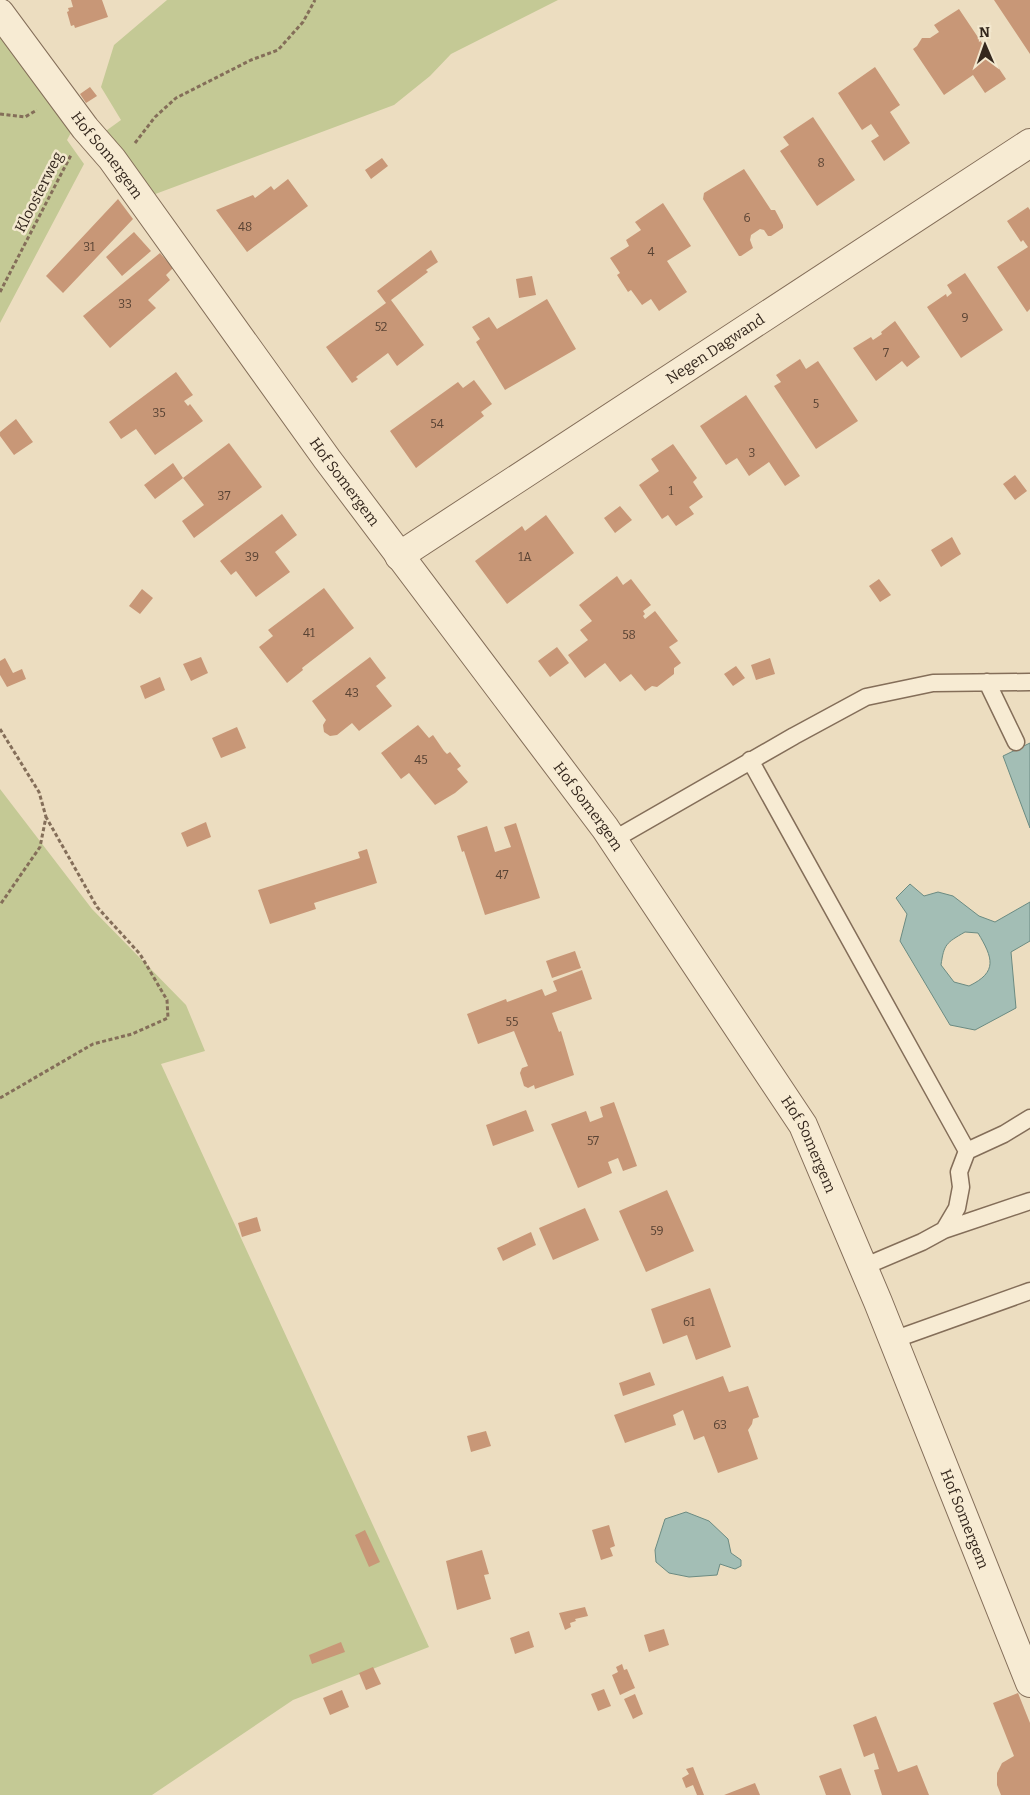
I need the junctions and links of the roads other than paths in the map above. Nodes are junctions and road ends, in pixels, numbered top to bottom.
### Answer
1 (0, 13) edge
2 (1030, 143) edge
3 (400, 556) junction
4 (987, 682) junction
5 (1030, 682) edge
6 (1016, 742) dead end
7 (750, 760) junction
8 (613, 840) junction
9 (1030, 1118) edge
10 (967, 1151) junction
11 (1030, 1201) edge
12 (944, 1230) junction
13 (864, 1267) junction
14 (1030, 1291) edge
15 (893, 1340) junction
16 (1030, 1683) edge

1 - 3 street, Hof Somergem
2 - 3 street, Negen Dagwand
3 - 8 street, Hof Somergem
4 - 5 lane
4 - 6 lane
4 - 7 lane
7 - 8 lane
7 - 10 lane
8 - 13 street, Hof Somergem
9 - 10 lane
10 - 12 lane
11 - 12 lane
12 - 13 lane
13 - 15 street, Hof Somergem
14 - 15 lane
15 - 16 street, Hof Somergem

